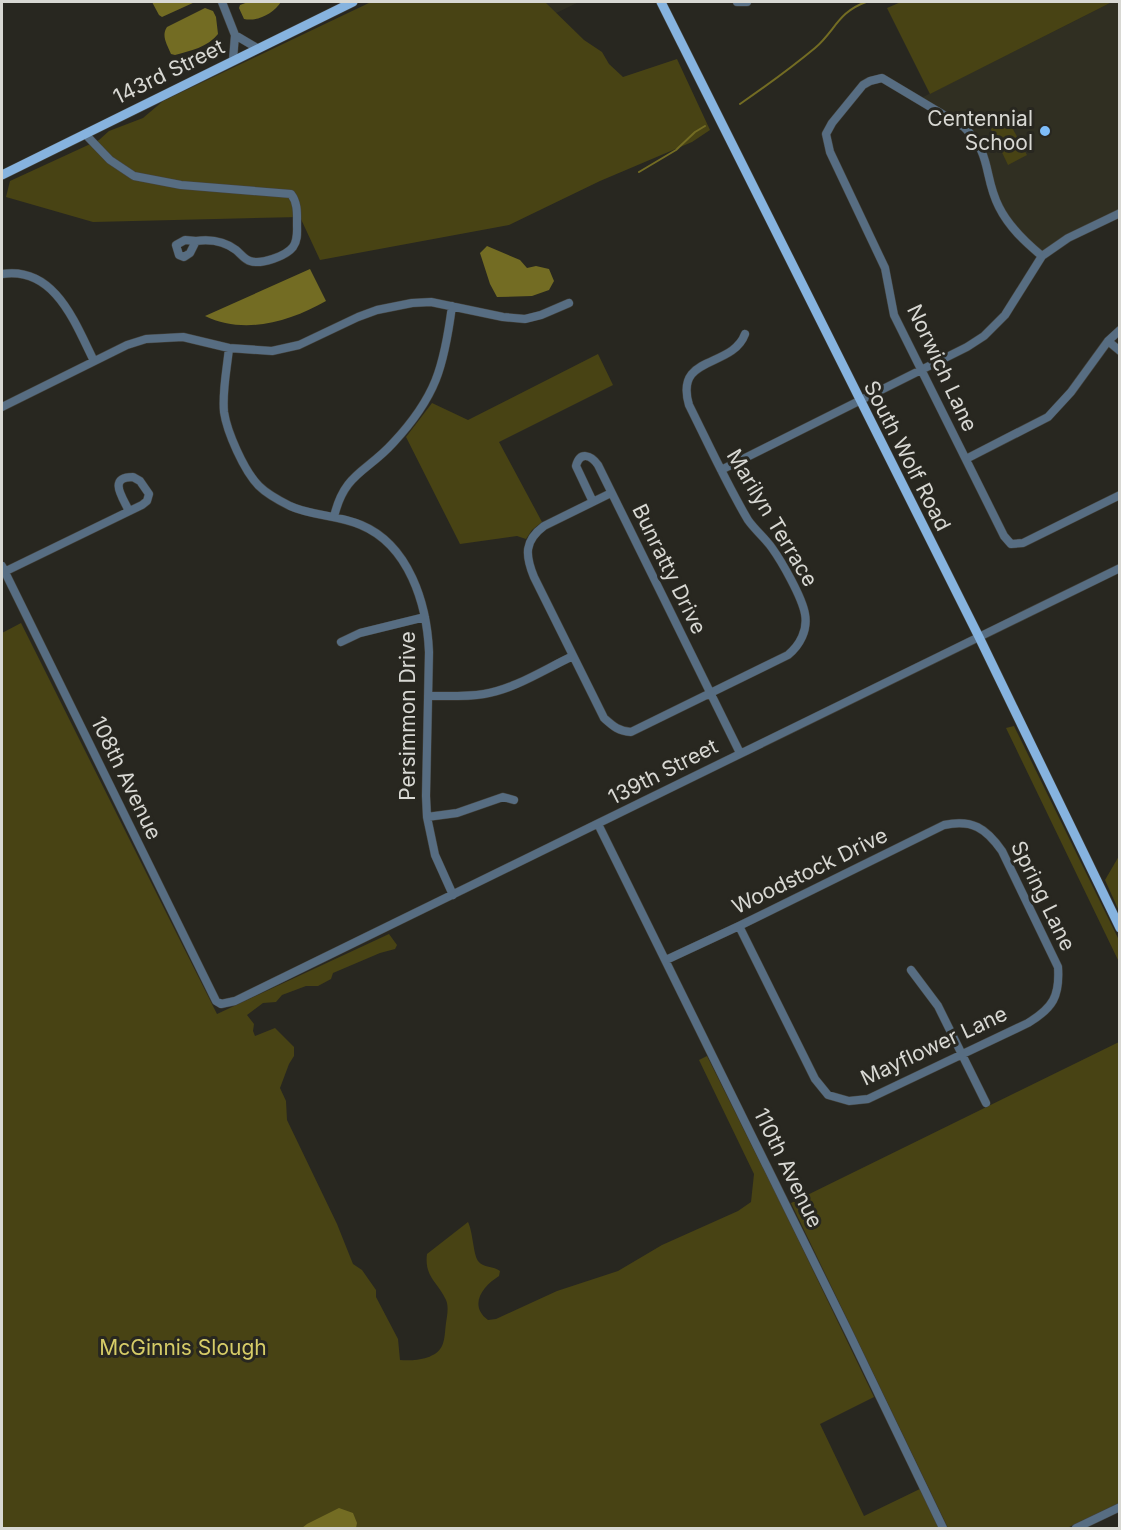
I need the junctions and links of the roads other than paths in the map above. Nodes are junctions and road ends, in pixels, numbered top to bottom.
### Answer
1 (222, 2) edge
2 (353, 2) edge
3 (661, 2) edge
4 (736, 2) edge
5 (747, 2) edge
6 (235, 35) junction
7 (257, 48) junction
8 (233, 60) junction
9 (85, 134) junction
10 (2, 175) edge
11 (1119, 213) edge
12 (196, 241) dead end
13 (1042, 256) junction
14 (2, 274) edge
15 (570, 303) dead end
16 (452, 306) junction
17 (1119, 330) edge
18 (745, 334) dead end
19 (1108, 341) junction
20 (229, 348) junction
21 (1119, 351) edge
22 (94, 361) junction
23 (921, 370) junction
24 (860, 401) junction
25 (2, 407) edge
26 (966, 459) junction
27 (721, 470) junction
28 (611, 493) junction
29 (1119, 495) edge
30 (593, 502) junction
31 (129, 511) junction
32 (334, 517) junction
33 (1119, 568) edge
34 (3, 569) edge
35 (425, 617) junction
36 (979, 637) junction
37 (341, 642) dead end
38 (573, 656) junction
39 (710, 693) junction
40 (428, 696) junction
41 (740, 753) junction
42 (514, 800) dead end
43 (427, 817) junction
44 (598, 824) junction
45 (972, 824) joint
46 (453, 895) junction
47 (739, 926) junction
48 (1119, 928) edge
49 (666, 960) junction
50 (911, 970) dead end
51 (1056, 997) joint
52 (221, 1004) joint
53 (962, 1053) junction
54 (986, 1103) dead end
55 (1119, 1507) edge
56 (943, 1528) edge
57 (1076, 1528) edge

1 - 6 street
2 - 7 main road, 143rd Street
3 - 24 main road, South Wolf Road
4 - 5 street
6 - 7 street
6 - 8 street
7 - 8 main road, 143rd Street
8 - 9 main road, 143rd Street
9 - 10 main road, 143rd Street
9 - 12 street
11 - 13 street
13 - 23 street
13 - 23 street, Norwich Lane
14 - 22 street
15 - 16 street
16 - 20 street
16 - 32 street
17 - 19 street
18 - 27 street, Marilyn Terrace
19 - 21 street
19 - 26 street
20 - 22 street
20 - 32 street, Persimmon Drive
22 - 25 street
23 - 24 street
23 - 26 street, Norwich Lane
24 - 27 street
24 - 36 main road, South Wolf Road
26 - 29 street, Norwich Lane
27 - 39 street, Marilyn Terrace
28 - 30 street, Marilyn Terrace
28 - 30 street, Bunratty Drive
28 - 39 street, Bunratty Drive
30 - 38 street, Marilyn Terrace
31 - 31 street
31 - 34 street
32 - 35 street, Persimmon Drive
33 - 36 street, 139th Street
34 - 52 street, 108th Avenue
35 - 37 street
35 - 40 street, Persimmon Drive
36 - 41 street, 139th Street
36 - 48 main road, South Wolf Road
38 - 39 street, Marilyn Terrace
38 - 40 street
39 - 41 street, Bunratty Drive
40 - 43 street, Persimmon Drive
41 - 44 street, 139th Street
42 - 43 street
43 - 46 street, Persimmon Drive
44 - 46 street, 139th Street
44 - 49 street, 110th Avenue
45 - 47 street, Woodstock Drive
45 - 51 street, Spring Lane
46 - 52 street, 139th Street
47 - 49 street, Woodstock Drive
47 - 53 street, Mayflower Lane
49 - 56 street, 110th Avenue
50 - 53 street
51 - 53 street, Mayflower Lane
53 - 54 street
55 - 57 street

